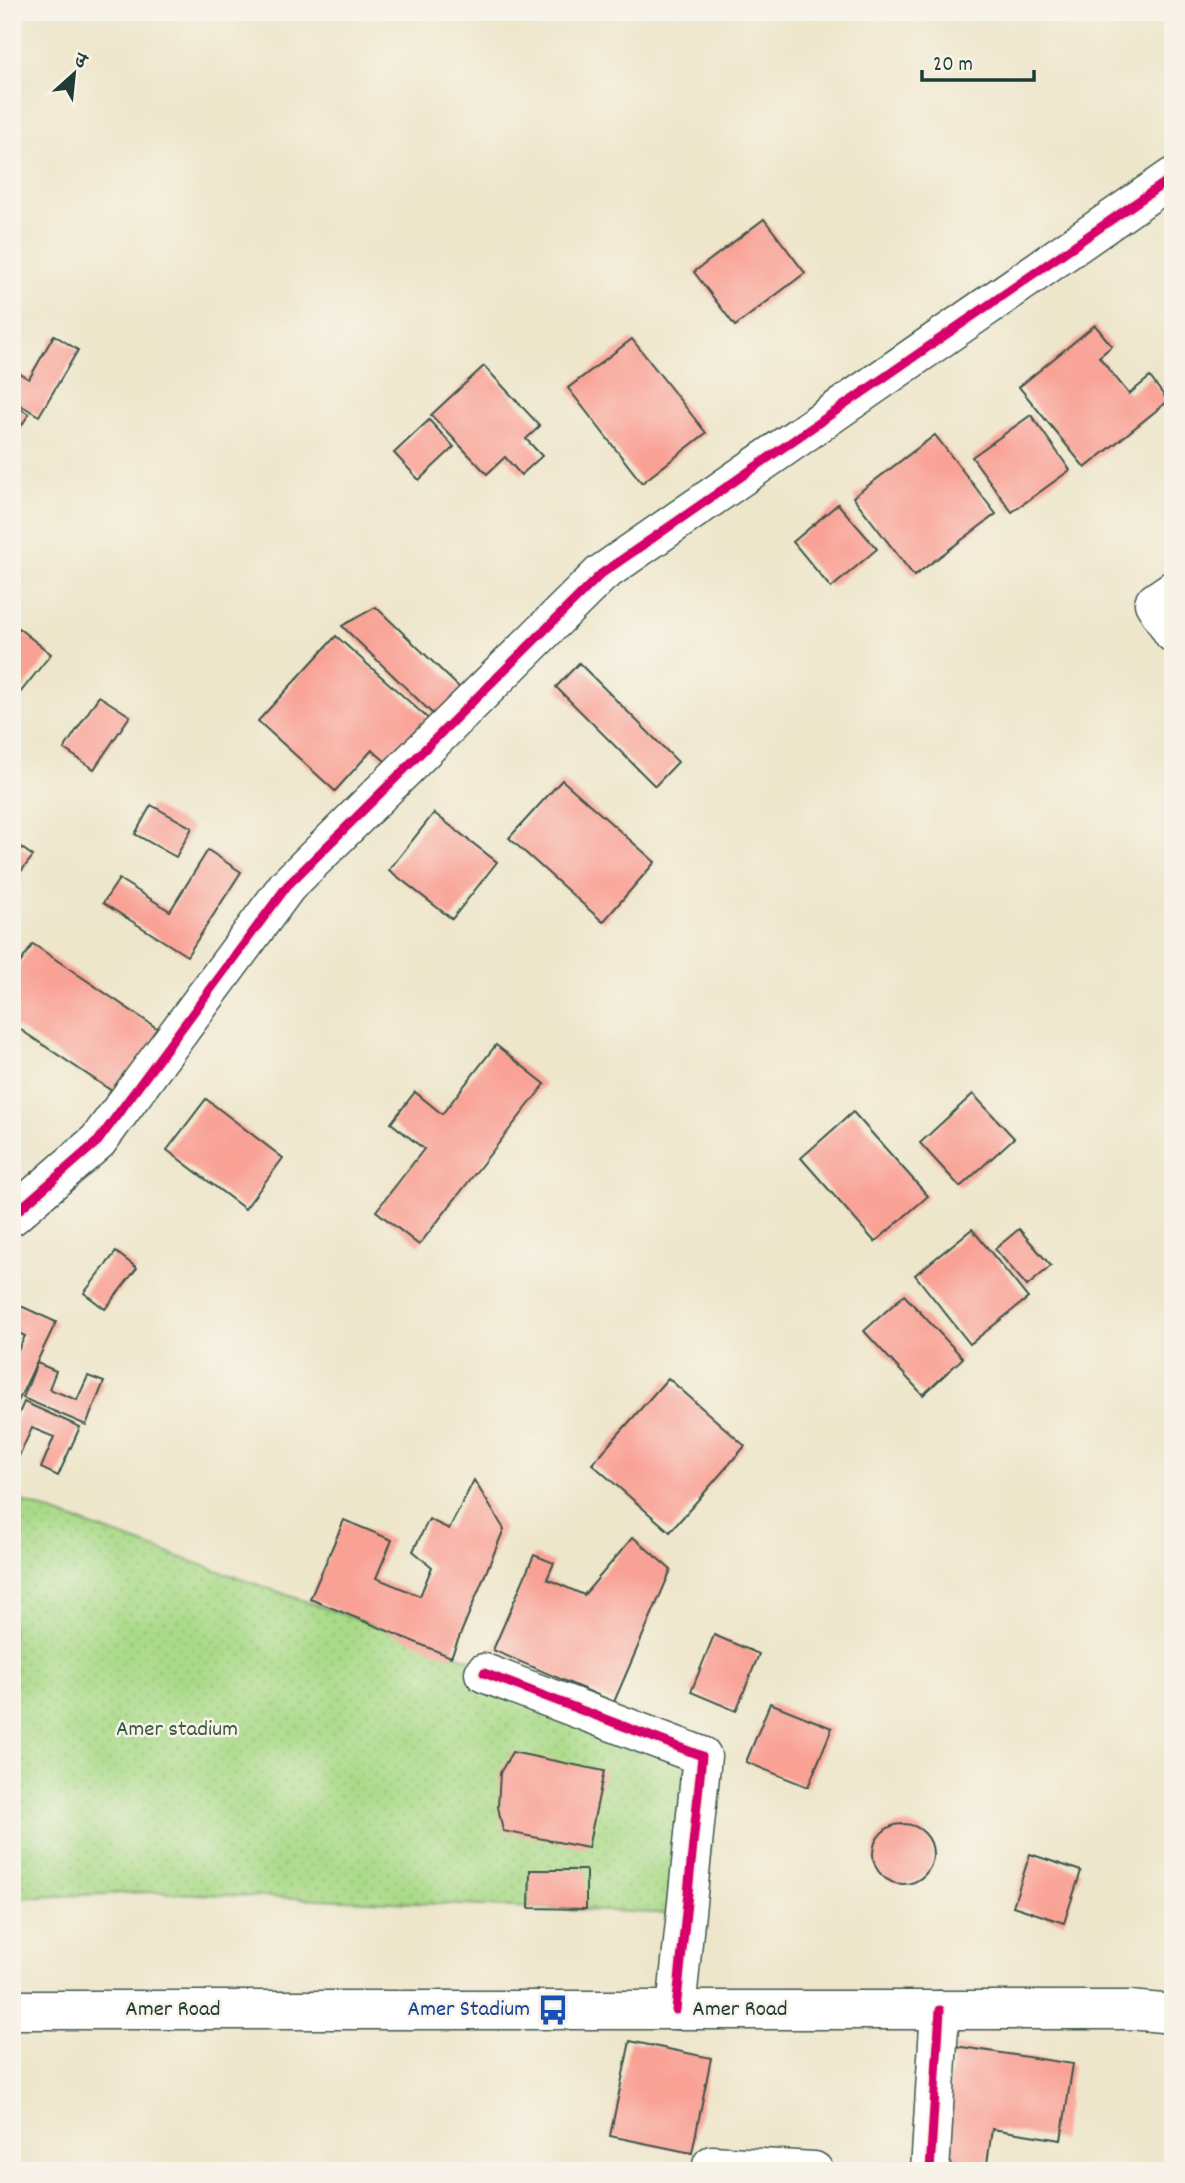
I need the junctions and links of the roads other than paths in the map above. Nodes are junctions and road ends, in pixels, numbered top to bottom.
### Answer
1 (1169, 186) edge
2 (1173, 590) edge
3 (1173, 633) edge
4 (12, 1216) edge
5 (484, 1673) dead end
6 (676, 2010) junction
7 (940, 2010) junction
8 (1173, 2014) edge
9 (14, 2016) edge
10 (712, 2171) edge
11 (814, 2171) edge
12 (930, 2171) edge

1 - 4 street
2 - 3 street
5 - 6 street
6 - 7 street, Amer Road
6 - 9 street, Amer Road
7 - 8 street, Amer Road
7 - 12 street
10 - 11 street

